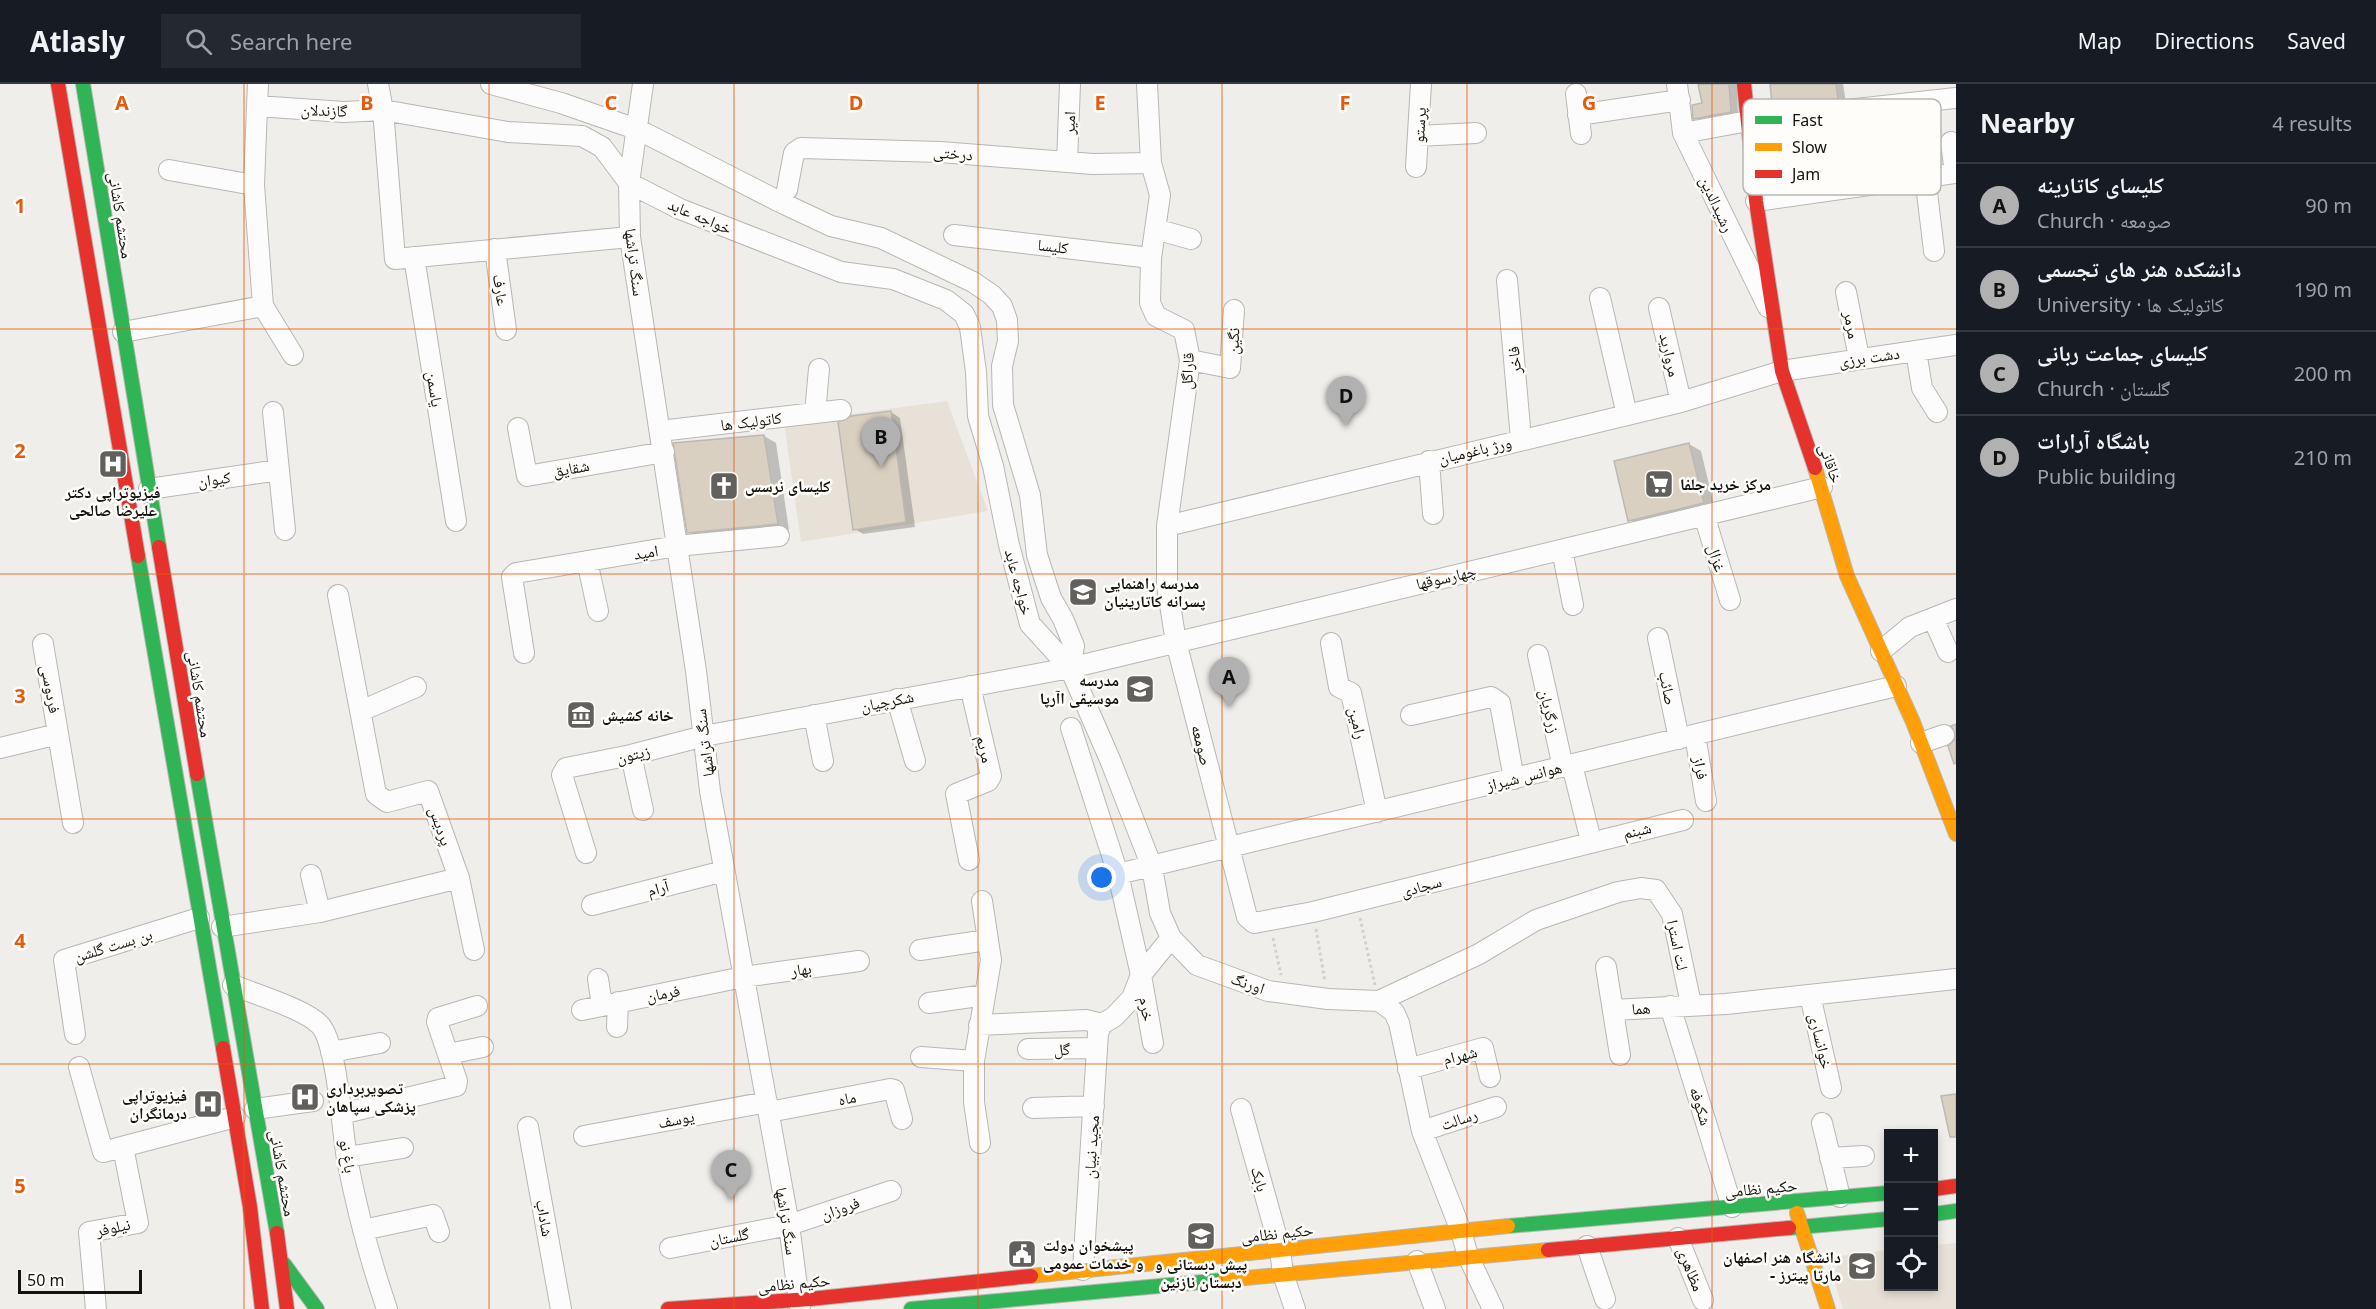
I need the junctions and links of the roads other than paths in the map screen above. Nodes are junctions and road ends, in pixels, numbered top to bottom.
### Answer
1 (58, 84) edge
2 (83, 84) edge
3 (258, 84) edge
4 (378, 84) edge
5 (491, 84) edge
6 (643, 84) edge
7 (1070, 84) edge
8 (1147, 84) edge
9 (1421, 84) edge
10 (1744, 84) edge
11 (1678, 92) edge
12 (1928, 93) edge
13 (1576, 94) dead end
14 (1956, 98) edge
15 (1746, 99) edge
16 (1889, 99) edge
17 (257, 106) junction
18 (383, 110) junction
19 (1743, 122) edge
20 (639, 130) junction
21 (1476, 133) dead end
22 (1683, 133) junction
23 (1418, 136) junction
24 (1951, 142) dead end
25 (1067, 162) junction
26 (1150, 163) junction
27 (1416, 167) dead end
28 (169, 170) dead end
29 (1941, 174) edge
30 (629, 183) junction
31 (254, 185) junction
32 (787, 190) dead end
33 (1755, 195) edge
34 (1796, 195) edge
35 (1927, 195) edge
36 (1756, 201) junction
37 (1155, 229) junction
38 (954, 235) dead end
39 (630, 237) junction
40 (1191, 239) dead end
41 (495, 249) junction
42 (1934, 251) dead end
43 (414, 257) junction
44 (1151, 258) junction
45 (1507, 280) dead end
46 (1846, 292) dead end
47 (1600, 298) dead end
48 (263, 306) junction
49 (1659, 308) dead end
50 (1234, 310) dead end
51 (1774, 317) junction
52 (506, 330) dead end
53 (123, 332) junction
54 (1956, 345) edge
55 (1916, 351) junction
56 (293, 355) dead end
57 (1858, 358) junction
58 (1190, 360) junction
59 (819, 369) dead end
60 (1782, 371) junction
61 (1681, 402) junction
62 (842, 410) dead end
63 (273, 412) dead end
64 (1937, 412) dead end
65 (815, 413) junction
66 (1627, 415) junction
67 (518, 428) dead end
68 (660, 431) junction
69 (1521, 439) junction
70 (664, 452) junction
71 (1429, 461) junction
72 (279, 470) junction
73 (1822, 487) junction
74 (149, 489) junction
75 (1433, 514) dead end
76 (1704, 515) junction
77 (456, 521) dead end
78 (1167, 526) junction
79 (285, 530) dead end
80 (779, 536) dead end
81 (677, 546) junction
82 (1562, 549) junction
83 (586, 561) junction
84 (338, 595) dead end
85 (1730, 600) dead end
86 (1573, 605) dead end
87 (1956, 609) edge
88 (598, 611) dead end
89 (1933, 618) junction
90 (1327, 625) junction
91 (1658, 638) dead end
92 (1176, 642) junction
93 (43, 644) dead end
94 (1881, 651) junction
95 (1948, 652) dead end
96 (524, 653) dead end
97 (1538, 655) dead end
98 (1070, 668) junction
99 (970, 686) junction
100 (1896, 686) junction
101 (416, 687) dead end
102 (897, 699) junction
103 (361, 711) junction
104 (814, 715) junction
105 (1411, 716) dead end
106 (1071, 728) dead end
107 (58, 734) junction
108 (1944, 735) dead end
109 (704, 736) junction
110 (1687, 737) junction
111 (1921, 743) junction
112 (0, 748) edge
113 (632, 755) junction
114 (823, 761) dead end
115 (915, 761) dead end
116 (1568, 766) junction
117 (1514, 779) junction
118 (1707, 801) dead end
119 (643, 810) dead end
120 (1377, 812) junction
121 (1683, 820) dead end
122 (73, 823) dead end
123 (1956, 834) edge
124 (1591, 841) junction
125 (1228, 848) junction
126 (210, 853) junction
127 (586, 853) dead end
128 (188, 857) junction
129 (969, 860) dead end
130 (1152, 867) junction
131 (724, 871) junction
132 (1118, 874) junction
133 (311, 875) dead end
134 (459, 878) junction
135 (982, 901) dead end
136 (592, 905) dead end
137 (320, 912) junction
138 (199, 918) junction
139 (1250, 921) joint
140 (222, 927) junction
141 (1171, 938) junction
142 (987, 940) junction
143 (474, 950) dead end
144 (920, 950) dead end
145 (860, 961) dead end
146 (1606, 967) dead end
147 (1142, 975) junction
148 (743, 977) junction
149 (1956, 979) edge
150 (597, 980) dead end
151 (233, 985) junction
152 (985, 995) junction
153 (1810, 995) junction
154 (1379, 1001) junction
155 (929, 1003) dead end
156 (610, 1004) junction
157 (1691, 1004) junction
158 (477, 1006) dead end
159 (1670, 1006) junction
160 (582, 1010) dead end
161 (1613, 1010) junction
162 (1102, 1024) junction
163 (980, 1025) junction
164 (617, 1027) dead end
165 (75, 1034) dead end
166 (380, 1043) dead end
167 (1153, 1043) dead end
168 (483, 1047) dead end
169 (1096, 1048) junction
170 (1028, 1049) dead end
171 (331, 1052) junction
172 (448, 1054) junction
173 (1620, 1056) dead end
174 (921, 1057) dead end
175 (246, 1061) junction
176 (974, 1061) junction
177 (226, 1063) junction
178 (79, 1066) dead end
179 (1408, 1069) junction
180 (1490, 1077) dead end
181 (1831, 1088) dead end
182 (313, 1101) dead end
183 (1094, 1106) junction
184 (768, 1107) junction
185 (1496, 1107) dead end
186 (1033, 1108) dead end
187 (255, 1109) junction
188 (1241, 1109) dead end
189 (340, 1114) junction
190 (235, 1117) junction
191 (902, 1119) dead end
192 (1822, 1123) dead end
193 (528, 1127) dead end
194 (1422, 1131) junction
195 (585, 1136) dead end
196 (980, 1143) dead end
197 (123, 1147) junction
198 (403, 1148) dead end
199 (1864, 1156) dead end
200 (347, 1157) junction
201 (1830, 1158) junction
202 (1956, 1186) edge
203 (1938, 1188) edge
204 (891, 1191) dead end
205 (1884, 1193) edge
206 (1840, 1197) junction
207 (1793, 1201) junction
208 (1732, 1207) junction
209 (1956, 1211) edge
210 (1938, 1213) edge
211 (1884, 1219) edge
212 (789, 1225) junction
213 (1802, 1228) junction
214 (363, 1230) junction
215 (1461, 1231) junction
216 (440, 1232) dead end
217 (1678, 1238) junction
218 (1587, 1246) junction
219 (670, 1248) dead end
220 (1280, 1249) junction
221 (1467, 1256) junction
222 (282, 1261) junction
223 (1417, 1261) junction
224 (258, 1262) junction
225 (1083, 1270) junction
226 (1283, 1274) junction
227 (1605, 1299) dead end
228 (245, 1300) dead end
229 (1703, 1300) dead end
230 (1087, 1301) edge
231 (798, 1304) edge
232 (948, 1307) edge
233 (96, 1309) edge
234 (262, 1309) edge
235 (287, 1309) edge
236 (317, 1309) edge
237 (387, 1309) edge
238 (561, 1309) edge
239 (669, 1309) edge
240 (911, 1309) edge
241 (1295, 1309) edge
242 (1435, 1309) edge
243 (1493, 1309) edge
244 (1828, 1309) edge

1 - 128 main road
2 - 53 main road, محتشم کاشانی
3 - 17 street
4 - 18 street
5 - 20 street, خواجه عابد
6 - 20 street, سنگ تراشها
7 - 25 street, امیر
8 - 26 street, قاراگل
9 - 23 street, پرستو
10 - 15 main road, خاقانی
11 - 13 street
11 - 22 street, رشیدالدین
12 - 14 street
12 - 16 street
17 - 18 street, گازندلان
17 - 31 street
18 - 30 street, خواجه عابد
18 - 43 street
19 - 22 street
20 - 30 street, سنگ تراشها
20 - 98 street, خواجه عابد
21 - 23 street
22 - 51 street, رشیدالدین
23 - 27 street, پرستو
24 - 29 street
25 - 26 street, درختی
25 - 32 street, درختی
26 - 37 street, قاراگل
28 - 31 street
30 - 39 street, سنگ تراشها
30 - 98 street, خواجه عابد
31 - 48 street
33 - 36 main road, خاقانی
34 - 36 street
35 - 42 street
36 - 51 main road, خاقانی
37 - 40 street
37 - 44 street, قاراگل
38 - 44 street, کلیسا
39 - 41 street
39 - 68 street, سنگ تراشها
41 - 43 street
41 - 52 street, عارف
43 - 77 street, یاسمن
44 - 58 street, قاراگل
45 - 69 street, فاخر
46 - 57 street, مرمر
47 - 66 street
48 - 53 street
48 - 56 street
49 - 61 street, مروارید
50 - 58 street, نگین
51 - 60 main road, خاقانی
53 - 74 main road, محتشم کاشانی
54 - 55 street, دشت برزی
55 - 57 street, دشت برزی
55 - 64 street
57 - 60 street, دشت برزی
58 - 78 street, قاراگل
59 - 65 street
60 - 61 street, ورژ باغومیان
60 - 73 main road, خاقانی
61 - 66 street, ورژ باغومیان
62 - 65 street, کاتولیک ها
63 - 72 street
65 - 68 street, کاتولیک ها
66 - 69 street, ورژ باغومیان
67 - 70 street, شقایق
68 - 70 street, سنگ تراشها
69 - 71 street, ورژ باغومیان
70 - 81 street, سنگ تراشها
71 - 75 street
71 - 78 street, ورژ باغومیان
72 - 74 street, کیوان
72 - 79 street
73 - 76 street, چهارسوقها
73 - 94 main road, خاقانی
74 - 126 main road, محتشم کاشانی
76 - 82 street, چهارسوقها
76 - 85 street, غزال
78 - 92 street, قاراگل
80 - 81 street, امید
81 - 83 street, امید
81 - 109 street, سنگ تراشها
82 - 86 street
82 - 90 street, چهارسوقها
83 - 88 street
83 - 96 street, امید
84 - 103 street, پردیس
87 - 89 street
89 - 94 street
89 - 95 street
90 - 92 street, چهارسوقها
90 - 120 street, رامین
91 - 110 street, صائب
92 - 98 street, چهارسوقها
92 - 125 street, صومعه
93 - 107 street, فردوسی
94 - 100 main road, خاقانی
97 - 116 street, زرگریان
98 - 99 street, شکرچیان
98 - 130 street, اورنگ
99 - 102 street, شکرچیان
99 - 129 street, مریم
100 - 110 street, هوانس شیراز
100 - 111 main road, خاقانی
101 - 103 street
102 - 104 street, شکرچیان
102 - 115 street
103 - 134 street, پردیس
104 - 109 street, شکرچیان
104 - 114 street
105 - 117 street
106 - 132 street
107 - 112 street, فردوسی
107 - 122 street, فردوسی
108 - 111 street
109 - 113 street, زیتون
109 - 131 street, سنگ تراشها
110 - 116 street, هوانس شیراز
110 - 118 street, فراز
111 - 123 main road, خاقانی
113 - 119 street
113 - 127 street, زیتون
116 - 117 street, هوانس شیراز
116 - 124 street, زرگریان
117 - 120 street, هوانس شیراز
120 - 125 street, هوانس شیراز
121 - 124 street, شبنم
124 - 139 street, سجادی
125 - 130 street, هوانس شیراز
125 - 139 street, صومعه
126 - 128 main road
126 - 140 main road, محتشم کاشانی
128 - 138 main road
130 - 132 street, هوانس شیراز
130 - 141 street, اورنگ
131 - 136 street, آرام
131 - 148 street, سنگ تراشها
132 - 147 street
133 - 137 street
134 - 137 street
134 - 143 street
135 - 142 street
137 - 140 street
138 - 165 street, بن بست گلشن
138 - 177 main road
140 - 151 main road, محتشم کاشانی
141 - 147 street
141 - 154 street, اورنگ
142 - 144 street
142 - 152 street
145 - 148 street, بهار
146 - 161 street
147 - 162 street
147 - 167 street, خرم
148 - 156 street, فرمان
148 - 184 street, سنگ تراشها
149 - 153 street
150 - 156 street
151 - 171 street, باغ نو
151 - 175 main road, محتشم کاشانی
152 - 155 street
152 - 163 street
153 - 157 street
153 - 181 street, خوانساری
154 - 157 street, لت استرا
154 - 179 street
156 - 160 street, فرمان
156 - 164 street
157 - 159 street, هما
158 - 172 street
159 - 161 street, هما
159 - 208 street, شکوفه
161 - 173 street
162 - 163 street
162 - 169 street, مجید نبیان
163 - 176 street
166 - 171 street
168 - 172 street
169 - 170 street, گل
169 - 183 street, مجید نبیان
171 - 189 street, باغ نو
172 - 189 street
174 - 176 street
175 - 177 main road
175 - 187 main road, محتشم کاشانی
176 - 196 street
177 - 190 main road
178 - 197 street
179 - 180 street, شهرام
179 - 194 street
182 - 187 street
183 - 186 street
183 - 225 street, مجید نبیان
184 - 191 street, ماه
184 - 195 street, یوسف
184 - 212 street, سنگ تراشها
185 - 194 street, رسالت
187 - 222 main road, محتشم کاشانی
188 - 220 street, بابک
189 - 200 street, باغ نو
190 - 197 street
190 - 224 main road
192 - 201 street
193 - 238 street, شاداب
194 - 215 street
197 - 233 street, نیلوفر
198 - 200 street
199 - 201 street
200 - 214 street, باغ نو
201 - 206 street
202 - 203 main road
204 - 212 street, فروزان
205 - 206 main road, حکیم نظامی
206 - 207 main road, حکیم نظامی
207 - 208 main road, حکیم نظامی
207 - 213 main road
208 - 215 main road, حکیم نظامی
209 - 210 main road
211 - 213 main road
212 - 219 street, گلستان
212 - 231 street, سنگ تراشها
213 - 217 main road
213 - 244 main road
214 - 216 street
214 - 237 street, باغ نو
215 - 220 main road, حکیم نظامی
215 - 221 street
217 - 218 main road
217 - 229 street, مظاهری
218 - 221 main road
218 - 227 street
220 - 225 main road, حکیم نظامی
220 - 226 street, بابک
221 - 223 main road
221 - 243 street
222 - 235 main road, محتشم کاشانی
222 - 236 main road
223 - 226 main road
223 - 242 street
224 - 228 main road
224 - 234 main road
225 - 231 main road, حکیم نظامی
226 - 230 main road
226 - 241 street, بابک
230 - 232 main road
231 - 239 main road, حکیم نظامی
232 - 240 main road

